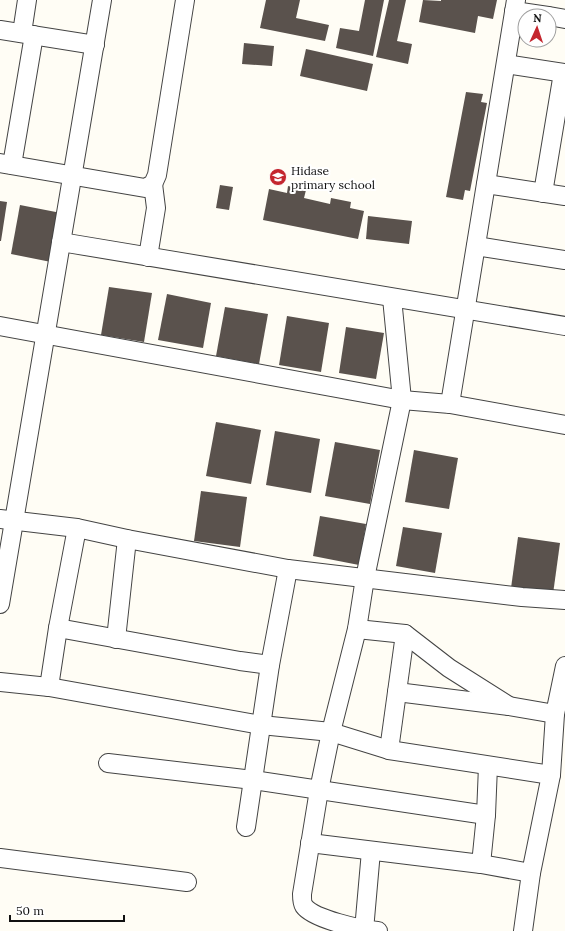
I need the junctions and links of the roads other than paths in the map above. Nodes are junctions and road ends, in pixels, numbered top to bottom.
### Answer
1 (27, 0) edge
2 (102, 0) edge
3 (185, 0) edge
4 (515, 5) edge
5 (0, 30) edge
6 (28, 34) junction
7 (95, 45) junction
8 (506, 64) junction
9 (564, 73) edge
10 (6, 164) edge
11 (73, 176) junction
12 (153, 184) junction
13 (486, 184) junction
14 (543, 193) junction
15 (565, 196) edge
16 (61, 242) junction
17 (476, 246) junction
18 (148, 257) junction
19 (565, 260) edge
20 (392, 298) junction
21 (466, 310) junction
22 (0, 326) edge
23 (565, 326) edge
24 (46, 334) junction
25 (402, 400) junction
26 (450, 404) junction
27 (565, 425) edge
28 (7, 520) edge
29 (77, 528) junction
30 (127, 539) junction
31 (288, 569) junction
32 (365, 578) junction
33 (565, 600) edge
34 (0, 604) edge
35 (58, 628) junction
36 (357, 629) junction
37 (405, 634) junction
38 (116, 639) junction
39 (270, 665) junction
40 (565, 666) edge
41 (0, 682) edge
42 (49, 688) junction
43 (397, 692) junction
44 (509, 706) junction
45 (555, 714) junction
46 (261, 725) junction
47 (331, 732) junction
48 (389, 750) junction
49 (108, 763) dead end
50 (488, 766) junction
51 (551, 775) junction
52 (253, 780) junction
53 (319, 790) junction
54 (486, 815) junction
55 (246, 827) dead end
56 (310, 843) junction
57 (371, 851) junction
58 (0, 858) edge
59 (481, 864) junction
60 (531, 873) junction
61 (187, 882) dead end
62 (371, 930) edge
63 (523, 931) edge

1 - 6 street
2 - 7 street
3 - 12 street
4 - 8 street
5 - 6 street
6 - 7 street
6 - 10 street
7 - 11 street
8 - 9 street
8 - 13 street
9 - 14 street
10 - 11 street
11 - 12 street
11 - 16 street
12 - 18 street
13 - 14 street
13 - 17 street
14 - 15 street
16 - 18 street
16 - 24 street
17 - 19 street
17 - 21 street
18 - 20 street
20 - 21 street
20 - 25 street
21 - 23 street
21 - 26 street
22 - 24 street
24 - 25 street
24 - 28 street
25 - 26 street
25 - 32 street
26 - 27 street
28 - 29 street
28 - 34 street
29 - 30 street
29 - 35 street
30 - 31 street
30 - 38 street
31 - 32 street
31 - 39 street
32 - 33 street
32 - 36 street
35 - 38 street
35 - 42 street
36 - 37 street
36 - 47 street
37 - 43 street
37 - 44 street
38 - 39 street
39 - 46 street
40 - 45 street
41 - 42 street
42 - 46 street
43 - 44 street
43 - 48 street
44 - 45 street
45 - 51 street
46 - 47 street
46 - 52 street
47 - 48 street
47 - 53 street
48 - 50 street
49 - 52 street
50 - 51 street
50 - 54 street
51 - 60 street
52 - 53 street
52 - 55 street
53 - 54 street
53 - 56 street
54 - 59 street
56 - 57 street
56 - 62 street
57 - 59 street
57 - 62 street
58 - 61 street
59 - 60 street
60 - 63 street

